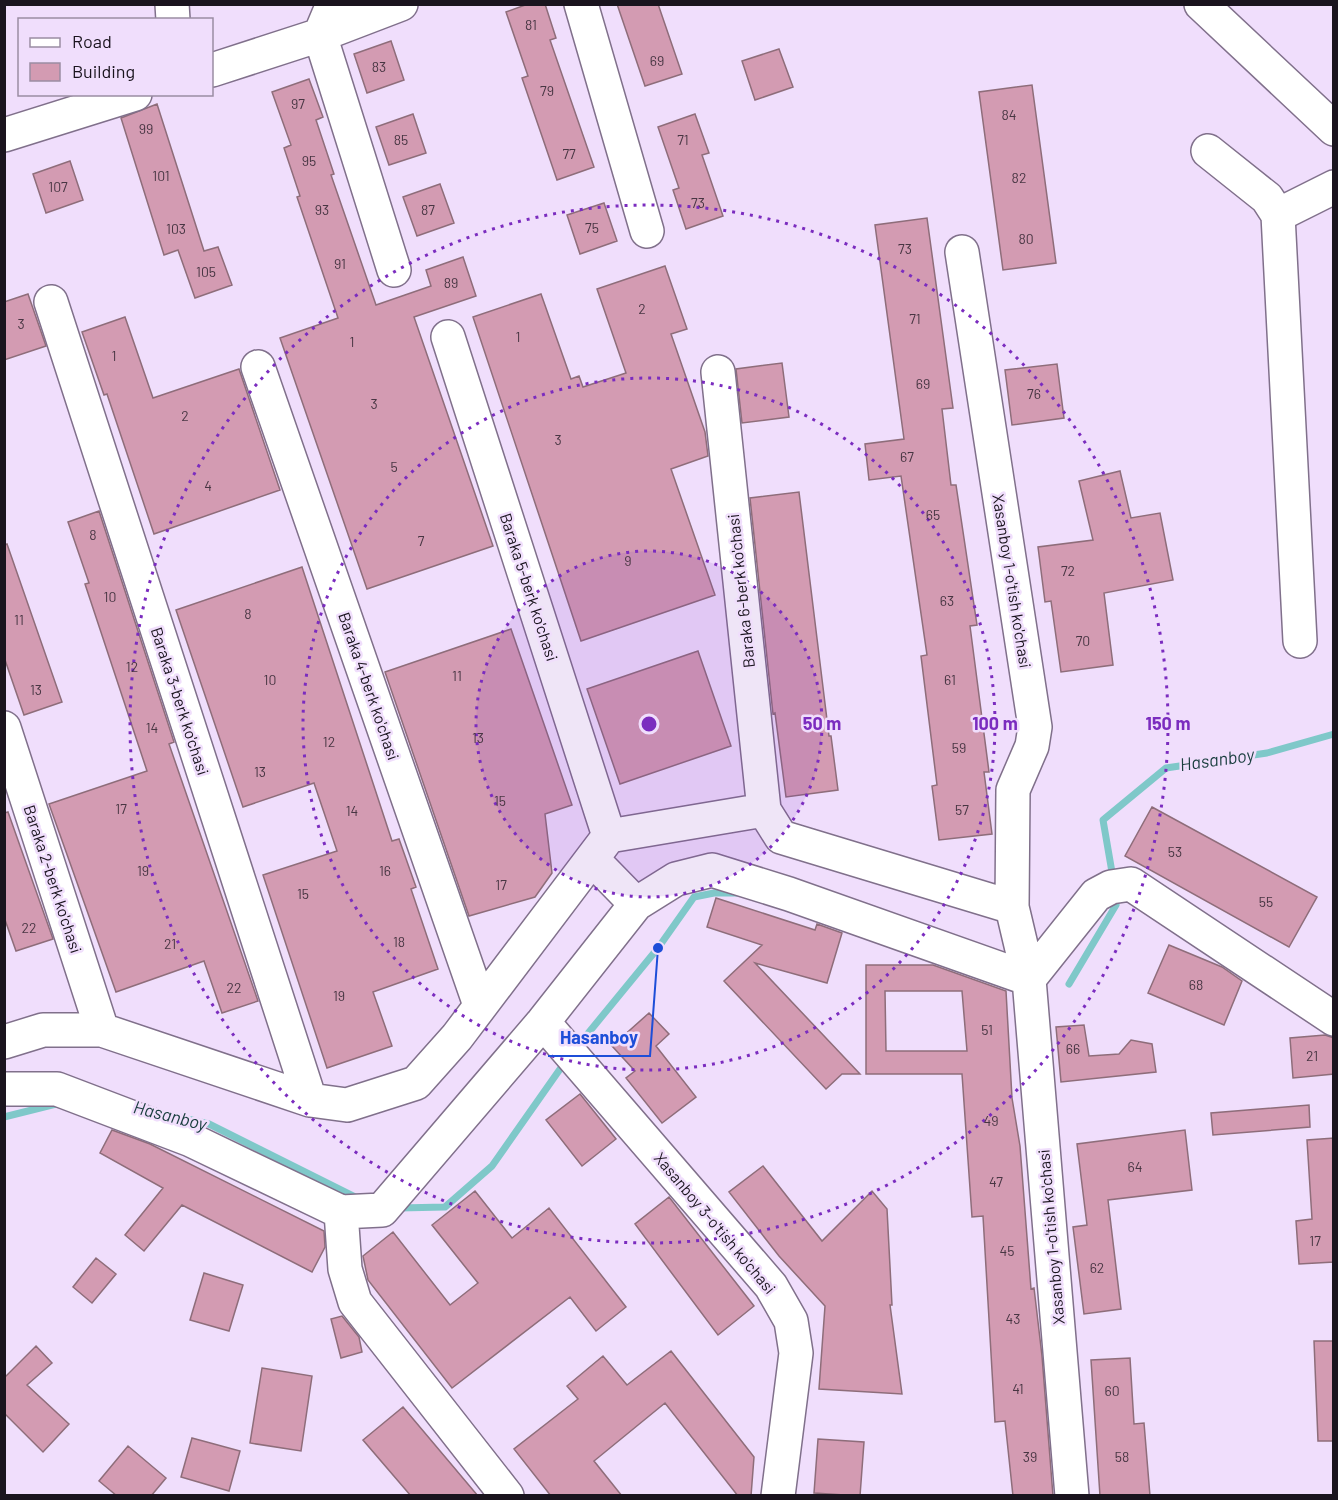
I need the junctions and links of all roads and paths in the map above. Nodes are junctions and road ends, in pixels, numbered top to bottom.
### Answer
1 (333, 4) edge
2 (401, 4) edge
3 (581, 4) edge
4 (1201, 4) edge
5 (320, 35) junction
6 (213, 70) edge
7 (129, 96) edge
8 (1334, 129) edge
9 (4, 135) edge
10 (1208, 151) dead end
11 (1334, 187) edge
12 (1278, 215) junction
13 (648, 231) dead end
14 (962, 252) dead end
15 (394, 270) dead end
16 (51, 302) dead end
17 (448, 337) dead end
18 (258, 367) dead end
19 (718, 372) dead end
20 (1300, 641) dead end
21 (4, 728) edge
22 (764, 810) junction
23 (601, 847) junction
24 (636, 904) junction
25 (1012, 907) junction
26 (1029, 979) junction
27 (480, 1005) junction
28 (1334, 1018) edge
29 (543, 1022) junction
30 (102, 1030) junction
31 (4, 1042) edge
32 (4, 1089) edge
33 (310, 1100) junction
34 (341, 1212) junction
35 (507, 1496) edge
36 (778, 1496) edge
37 (1072, 1496) edge

1 - 5 street
2 - 5 street
3 - 13 street
4 - 8 street
5 - 6 street
5 - 15 street
7 - 9 street
10 - 12 street
11 - 12 street
12 - 20 street
14 - 25 street, Xasanboy 1-o'tish ko'chasi
16 - 33 street, Baraka 3-berk ko'chasi
17 - 23 street, Baraka 5-berk ko'chasi
18 - 27 street, Baraka 4-berk ko'chasi
19 - 22 street, Baraka 6-berk ko'chasi
21 - 30 street, Baraka 2-berk ko'chasi
22 - 23 street
22 - 25 street
23 - 24 street
23 - 27 street
24 - 26 street
24 - 29 street
25 - 26 street, Xasanboy 1-o'tish ko'chasi
26 - 28 street
26 - 37 street, Xasanboy 1-o'tish ko'chasi
27 - 33 street
29 - 34 street
29 - 36 street, Xasanboy 3-o'tish ko'chasi
30 - 31 street
30 - 33 street
32 - 34 street
34 - 35 street

